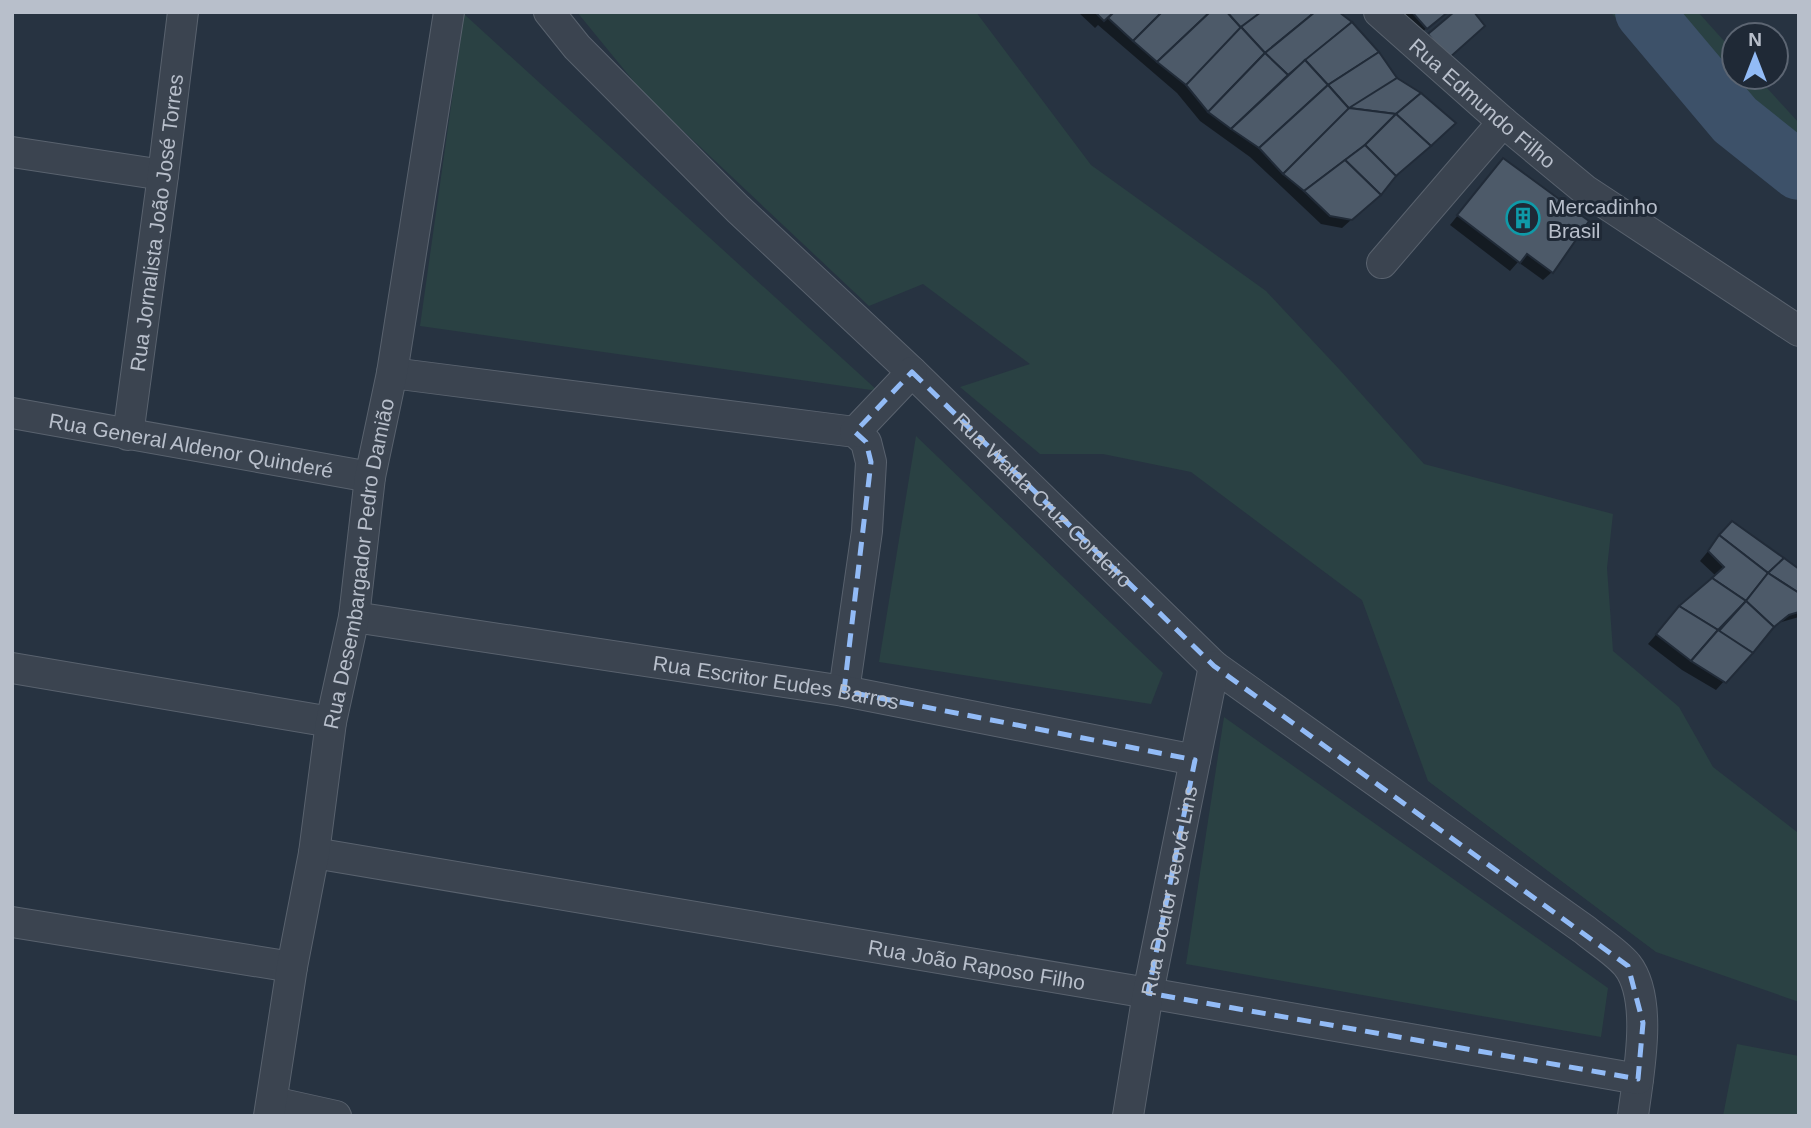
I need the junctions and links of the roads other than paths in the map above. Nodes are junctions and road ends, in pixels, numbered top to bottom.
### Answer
1 (183, 12) edge
2 (449, 12) edge
3 (549, 12) edge
4 (1379, 12) edge
5 (1503, 122) junction
6 (12, 152) edge
7 (163, 175) junction
8 (1382, 263) dead end
9 (1799, 331) edge
10 (912, 372) junction
11 (391, 373) junction
12 (12, 413) edge
13 (855, 432) junction
14 (128, 435) junction
15 (370, 477) junction
16 (354, 617) junction
17 (1214, 666) junction
18 (12, 668) edge
19 (845, 691) junction
20 (331, 722) junction
21 (1195, 760) junction
22 (314, 853) junction
23 (12, 922) edge
24 (292, 967) junction
25 (1148, 993) junction
26 (1638, 1079) junction
27 (271, 1109) edge
28 (336, 1116) edge
29 (1128, 1116) edge
30 (1633, 1116) edge

1 - 7 street, Rua Jornalista João José Torres
2 - 11 street, Rua Desembargador Pedro Damião
3 - 10 street, Rua Walda Cruz Cordeiro
4 - 5 street, Rua Edmundo Filho
5 - 8 street
5 - 9 street, Rua Edmundo Filho
6 - 7 street
7 - 14 street, Rua Jornalista João José Torres
10 - 13 street
10 - 17 street, Rua Walda Cruz Cordeiro
11 - 13 street
11 - 15 street, Rua Desembargador Pedro Damião
12 - 14 street, Rua General Aldenor Quinderé
13 - 19 street
14 - 15 street, Rua General Aldenor Quinderé
15 - 16 street, Rua Desembargador Pedro Damião
16 - 19 street, Rua Escritor Eudes Barros
16 - 20 street, Rua Desembargador Pedro Damião
17 - 21 street, Rua Doutor Jeová Lins
17 - 26 street, Rua Walda Cruz Cordeiro
18 - 20 street
19 - 21 street, Rua Escritor Eudes Barros
20 - 22 street, Rua Desembargador Pedro Damião
21 - 25 street, Rua Doutor Jeová Lins
22 - 24 street, Rua Desembargador Pedro Damião
22 - 25 street, Rua João Raposo Filho
23 - 24 street
24 - 27 street, Rua Desembargador Pedro Damião
25 - 26 street, Rua João Raposo Filho
25 - 29 street, Rua Doutor Jeová Lins
26 - 30 street, Rua Walda Cruz Cordeiro
27 - 28 street

